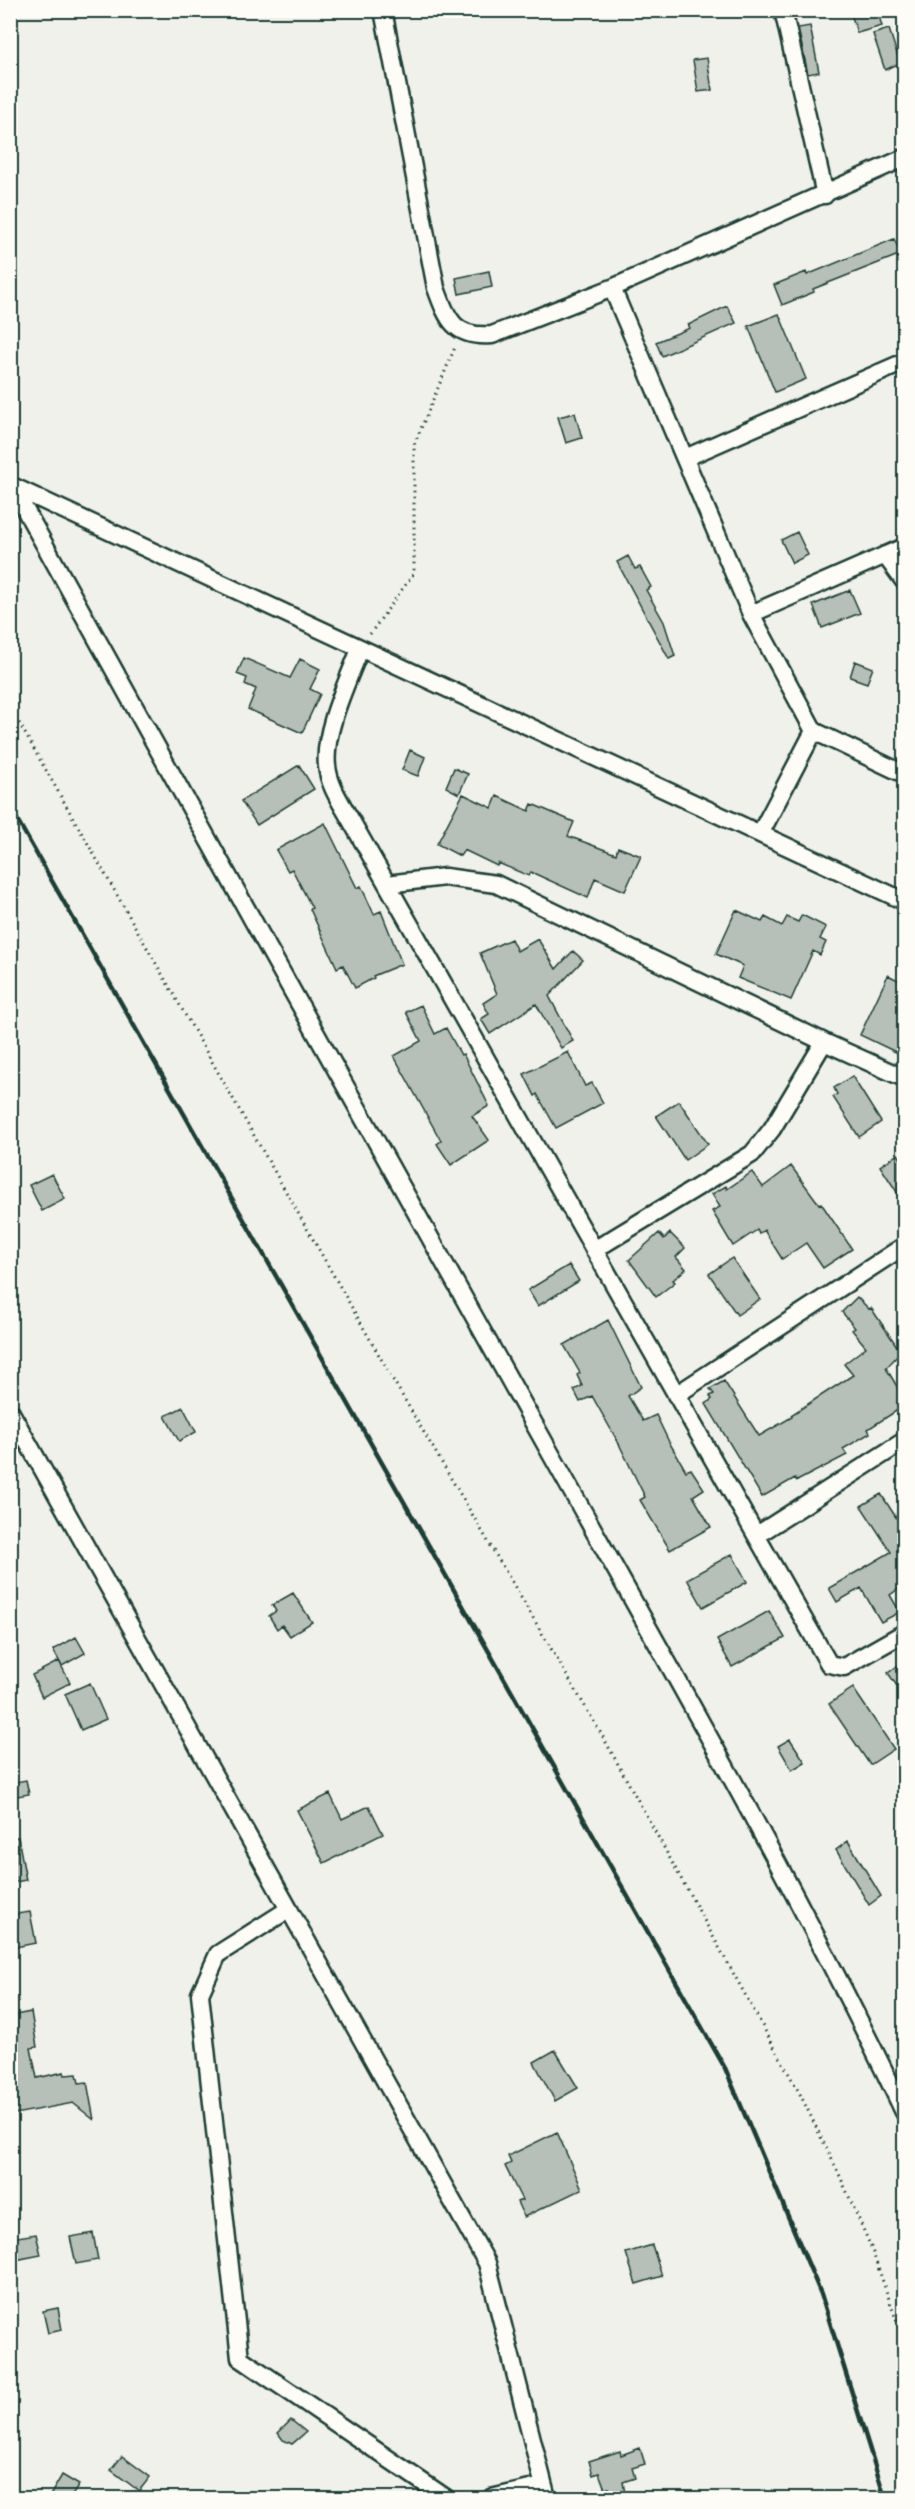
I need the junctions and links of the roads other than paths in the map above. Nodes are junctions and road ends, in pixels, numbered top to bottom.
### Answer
1 (383, 10) edge
2 (783, 10) edge
3 (904, 158) edge
4 (825, 195) junction
5 (612, 288) junction
6 (904, 362) edge
7 (685, 458) junction
8 (904, 547) edge
9 (885, 555) junction
10 (904, 580) edge
11 (752, 614) junction
12 (360, 649) junction
13 (814, 731) junction
14 (904, 774) edge
15 (760, 834) junction
16 (387, 884) junction
17 (904, 901) edge
18 (824, 1042) junction
19 (904, 1078) edge
20 (904, 1246) edge
21 (594, 1250) junction
22 (676, 1395) junction
23 (10, 1411) edge
24 (904, 1441) edge
25 (757, 1535) junction
26 (904, 1634) edge
27 (289, 1909) junction
28 (904, 2112) edge
29 (545, 2492) edge
30 (446, 2499) edge
31 (491, 2499) edge

1 - 5 street
2 - 4 street
3 - 4 street
4 - 5 street
5 - 7 street
6 - 7 street
7 - 11 street
8 - 9 street
9 - 10 street
9 - 11 street
11 - 13 street
12 - 15 street
12 - 16 street
12 - 28 street
13 - 14 street
13 - 15 street
15 - 17 street
16 - 18 street
16 - 21 street
18 - 19 street
18 - 21 street
20 - 22 street
21 - 22 street
22 - 25 street
23 - 27 street
24 - 25 street
25 - 26 street
27 - 29 street
27 - 30 street
29 - 31 street

